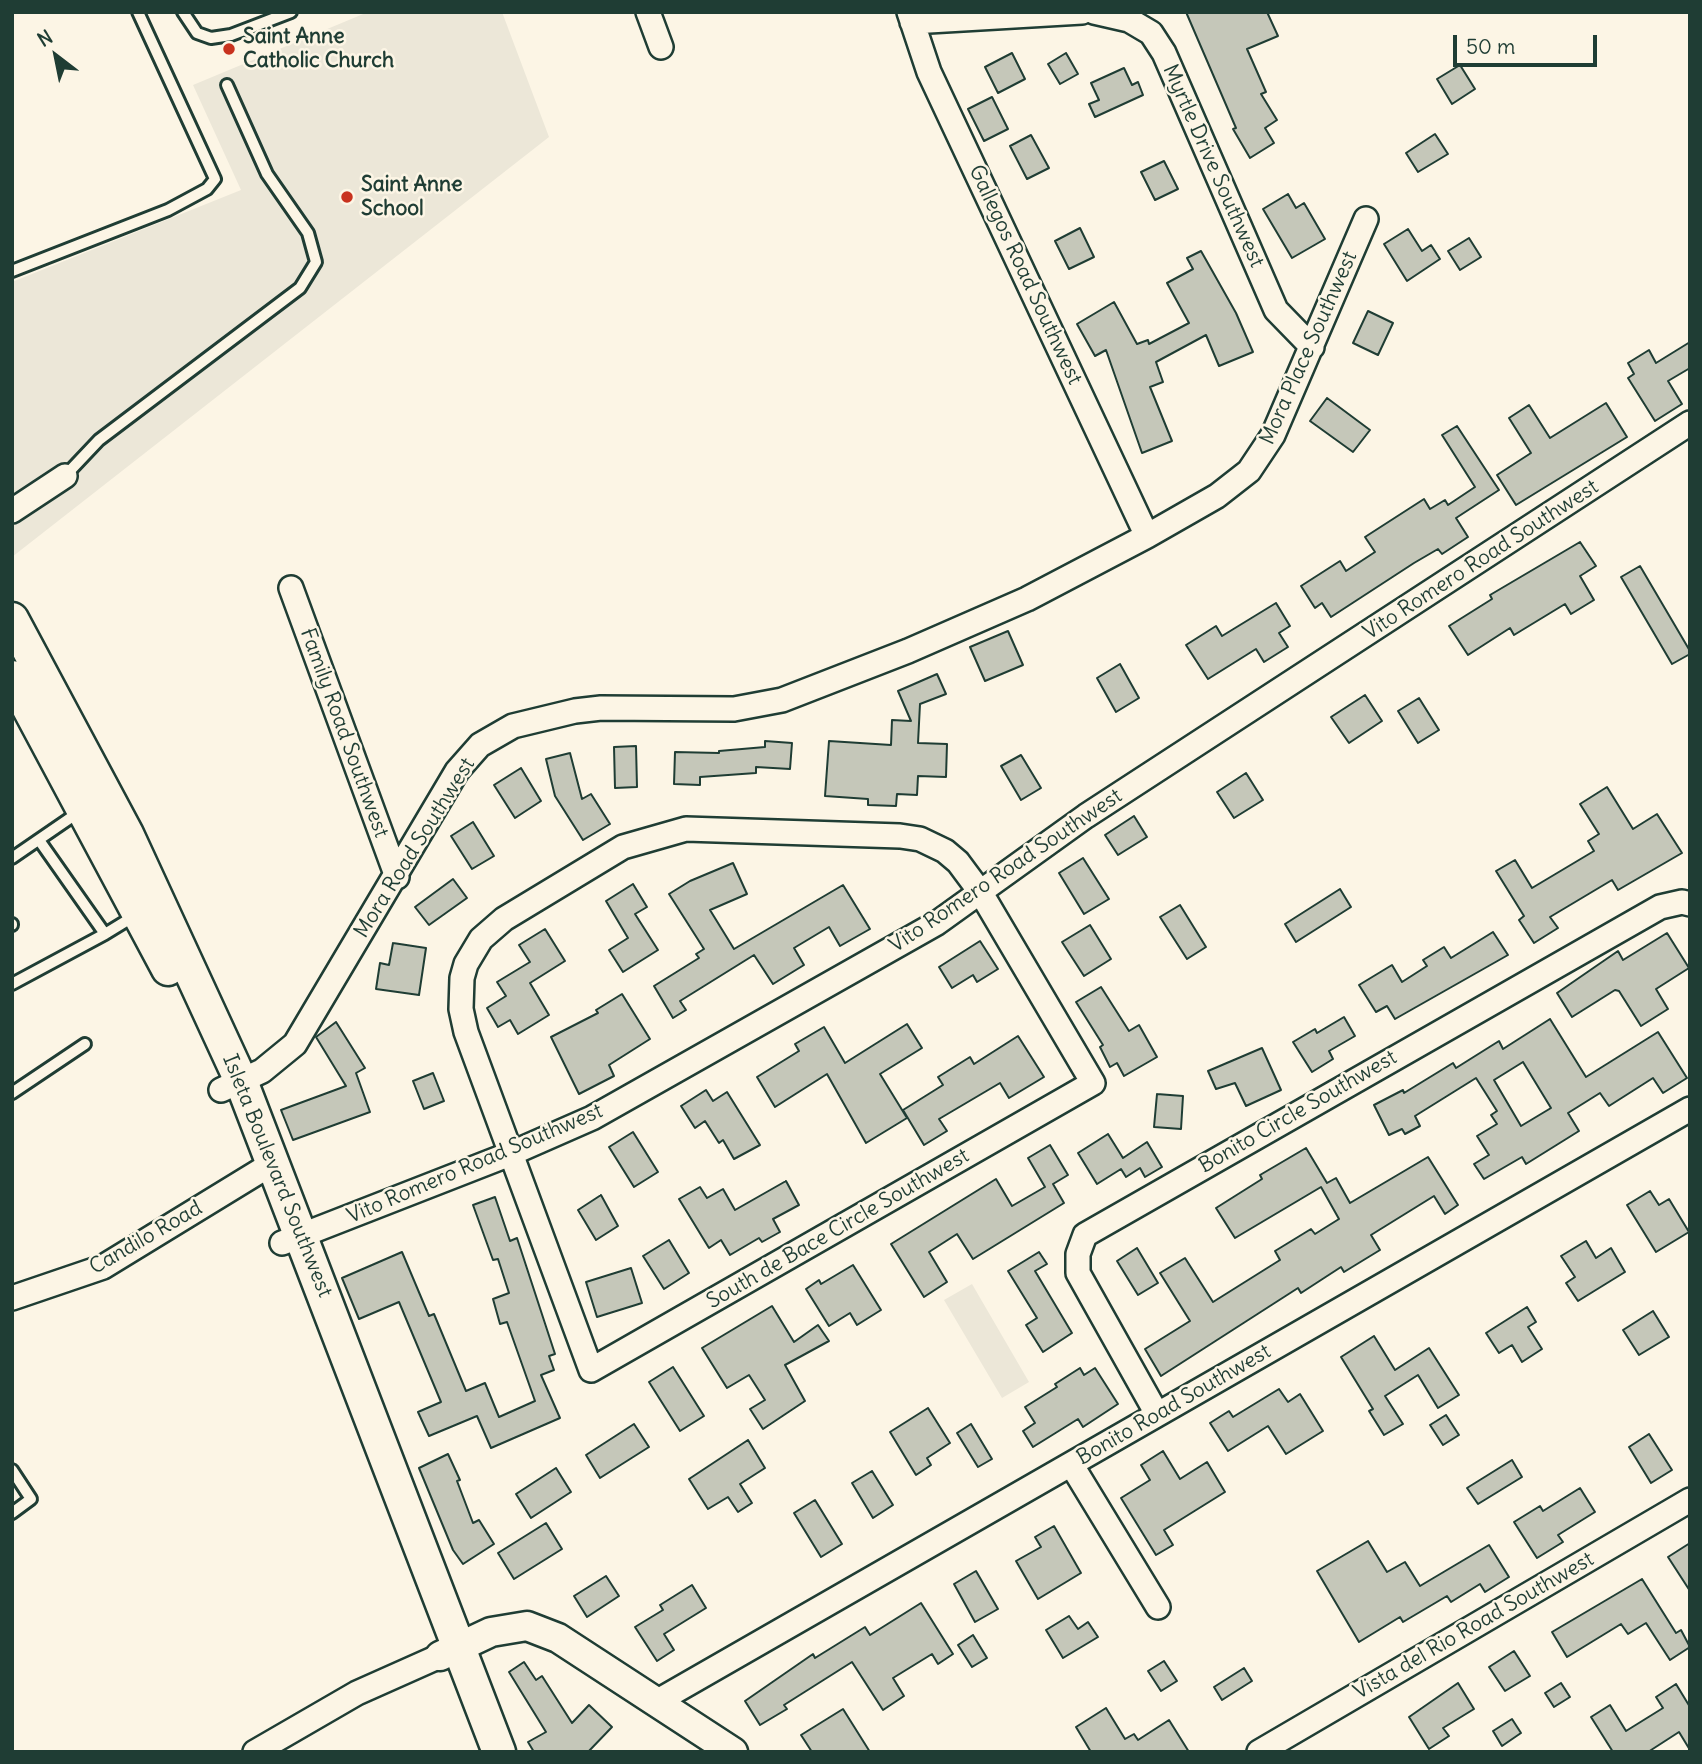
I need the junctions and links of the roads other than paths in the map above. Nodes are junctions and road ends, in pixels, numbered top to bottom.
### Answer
1 (138, 12) edge
2 (184, 12) edge
3 (291, 12) edge
4 (648, 12) edge
5 (1082, 12) edge
6 (1094, 12) edge
7 (910, 17) edge
8 (662, 47) dead end
9 (228, 85) dead end
10 (1366, 219) dead end
11 (12, 271) edge
12 (1312, 347) junction
13 (1690, 423) edge
14 (65, 476) joint
15 (12, 511) edge
16 (1147, 536) junction
17 (291, 589) dead end
18 (1027, 598) joint
19 (12, 618) edge
20 (12, 677) edge
21 (85, 809) junction
22 (39, 840) junction
23 (12, 858) edge
24 (397, 877) junction
25 (981, 893) junction
26 (1690, 904) edge
27 (150, 907) junction
28 (105, 934) junction
29 (12, 984) edge
30 (85, 1044) dead end
31 (231, 1086) junction
32 (12, 1093) edge
33 (1690, 1109) edge
34 (510, 1154) junction
35 (264, 1168) junction
36 (292, 1239) junction
37 (12, 1298) edge
38 (1157, 1414) junction
39 (1071, 1464) junction
40 (12, 1471) edge
41 (1690, 1500) edge
42 (12, 1513) edge
43 (1158, 1607) dead end
44 (450, 1652) junction
45 (658, 1701) junction
46 (256, 1752) edge
47 (477, 1752) edge
48 (499, 1752) edge
49 (733, 1752) edge
50 (1259, 1752) edge

1 - 11 lane
2 - 3 lane
4 - 8 street
5 - 7 street
6 - 12 street, Myrtle Drive Southwest
7 - 16 street, Gallegos Road Southwest
9 - 14 lane
10 - 12 street, Mora Place Southwest
12 - 16 street, Mora Place Southwest
13 - 25 street, Vito Romero Road Southwest
14 - 15 street
16 - 18 street, Mora Place Southwest
17 - 24 street, Family Road Southwest
18 - 24 street, Mora Road Southwest
19 - 27 main road, Isleta Boulevard Southwest
20 - 21 main road, Isleta Boulevard Southwest
21 - 22 lane
21 - 27 main road, Isleta Boulevard Southwest
22 - 23 lane
22 - 28 lane
24 - 31 street, Mora Road Southwest
25 - 34 street, Vito Romero Road Southwest
25 - 34 street
25 - 34 street, South de Bace Circle Southwest
26 - 38 street, Bonito Circle Southwest
27 - 28 lane
27 - 31 main road, Isleta Boulevard Southwest
28 - 29 lane
30 - 32 lane
31 - 35 main road, Isleta Boulevard Southwest
33 - 38 street, Bonito Road Southwest
34 - 36 street, Vito Romero Road Southwest
35 - 36 main road, Isleta Boulevard Southwest
35 - 37 street, Candilo Road
36 - 44 main road, Isleta Boulevard Southwest
38 - 39 street, Bonito Road Southwest
39 - 43 street
39 - 45 street, Bonito Road Southwest
40 - 42 lane
41 - 50 street, Vista del Rio Road Southwest
44 - 45 street
44 - 46 street
44 - 47 main road, Isleta Boulevard Southwest
44 - 48 main road, Isleta Boulevard Southwest
45 - 49 street

